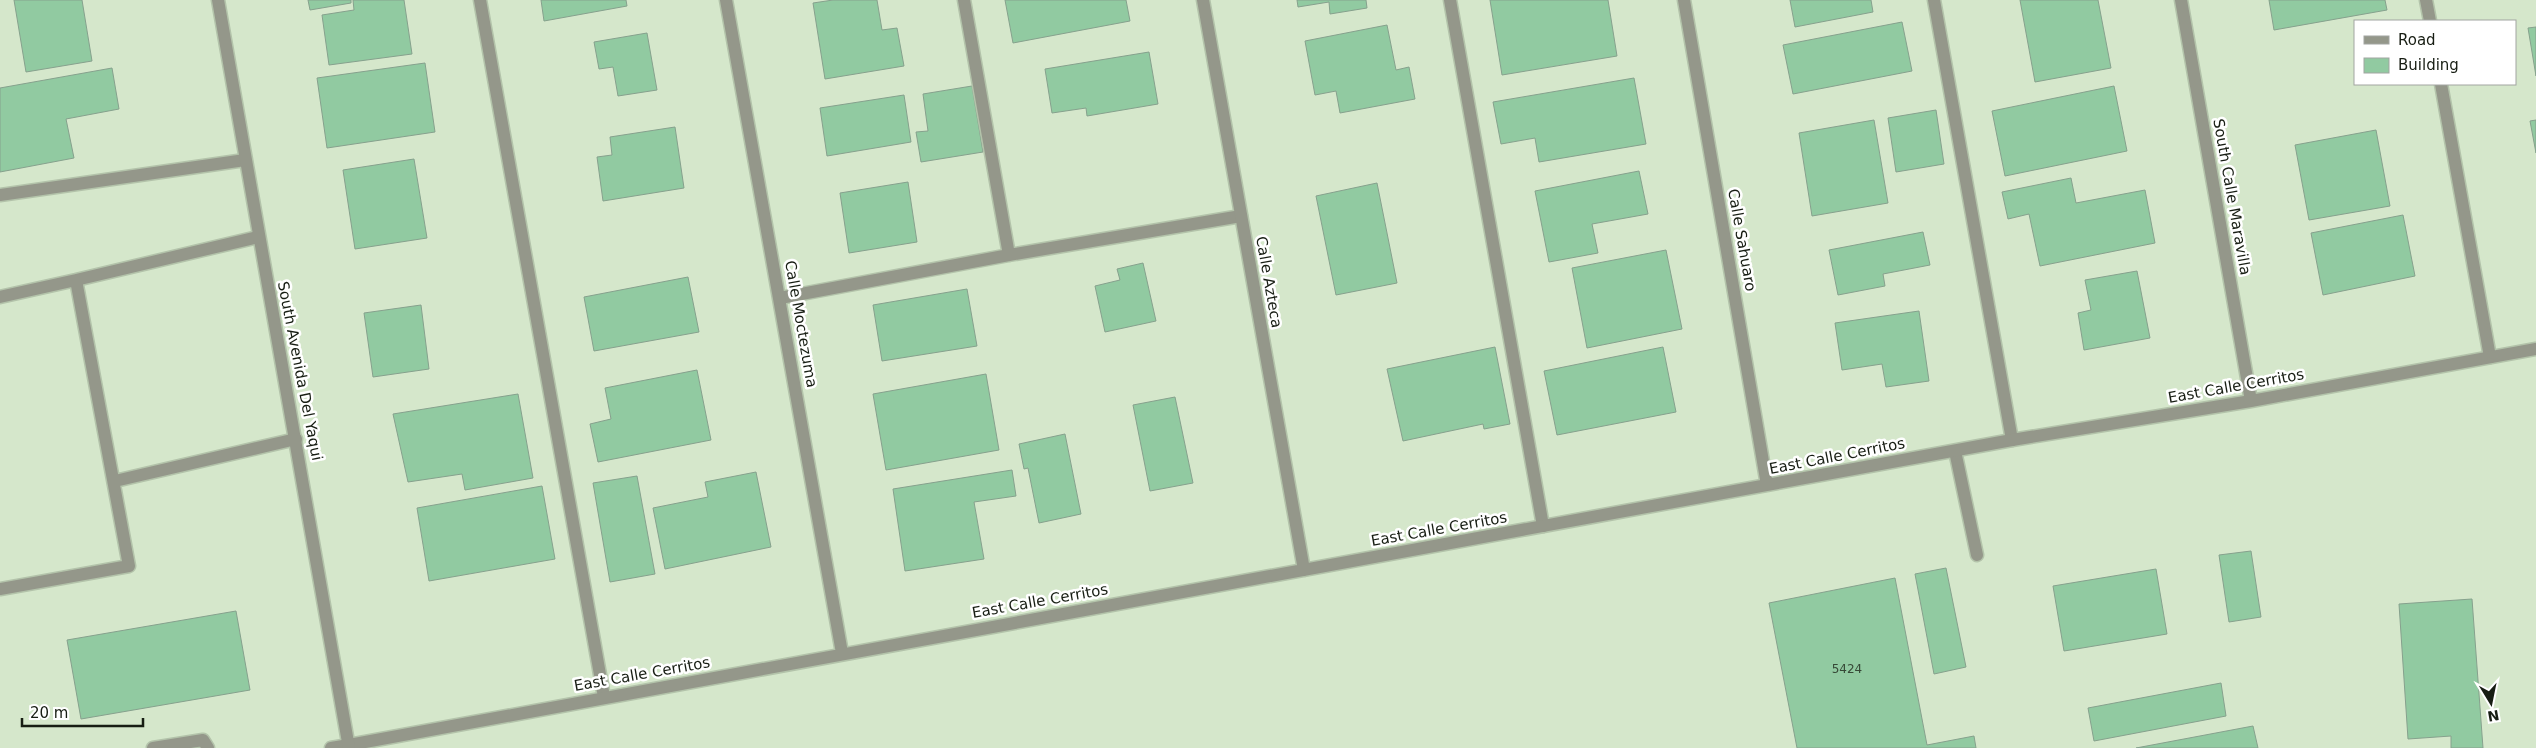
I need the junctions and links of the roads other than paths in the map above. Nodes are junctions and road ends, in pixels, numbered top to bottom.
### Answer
1 (218, 0) edge
2 (480, 0) edge
3 (726, 0) edge
4 (964, 0) edge
5 (1203, 0) edge
6 (1450, 0) edge
7 (1684, 0) edge
8 (1934, 0) edge
9 (2181, 0) edge
10 (2426, 0) edge
11 (2430, 20) edge
12 (2441, 85) edge
13 (245, 160) junction
14 (0, 195) edge
15 (1241, 216) junction
16 (258, 237) junction
17 (1009, 255) junction
18 (76, 280) junction
19 (0, 297) edge
20 (780, 298) junction
21 (2536, 349) edge
22 (2490, 357) junction
23 (2251, 400) junction
24 (296, 439) junction
25 (2012, 440) junction
26 (1955, 451) junction
27 (115, 481) junction
28 (1767, 485) junction
29 (1543, 526) junction
30 (1977, 555) dead end
31 (1304, 570) junction
32 (0, 589) edge
33 (842, 653) junction
34 (604, 697) junction
35 (349, 746) edge
36 (153, 748) edge
37 (208, 748) edge
38 (331, 748) edge

1 - 13 street, South Avenida Del Yaqui
2 - 34 street
3 - 20 street, Calle Moctezuma
4 - 17 street
5 - 15 street, Calle Azteca
6 - 29 street
7 - 28 street, Calle Sahuaro
8 - 25 street
9 - 23 street, South Calle Maravilla
10 - 11 street
12 - 22 street
13 - 14 street
13 - 16 street, South Avenida Del Yaqui
15 - 17 street
15 - 31 street, Calle Azteca
16 - 18 street
16 - 24 street, South Avenida Del Yaqui
17 - 20 street
18 - 19 street
18 - 27 street
20 - 33 street, Calle Moctezuma
21 - 22 street, East Calle Cerritos
22 - 23 street, East Calle Cerritos
23 - 25 street, East Calle Cerritos
24 - 27 street
24 - 35 street, South Avenida Del Yaqui
25 - 26 street, East Calle Cerritos
26 - 28 street, East Calle Cerritos
26 - 30 street
27 - 32 street
28 - 29 street, East Calle Cerritos
29 - 31 street, East Calle Cerritos
31 - 33 street, East Calle Cerritos
33 - 34 street, East Calle Cerritos
34 - 35 street, East Calle Cerritos
35 - 38 street, East Calle Cerritos
36 - 37 street

